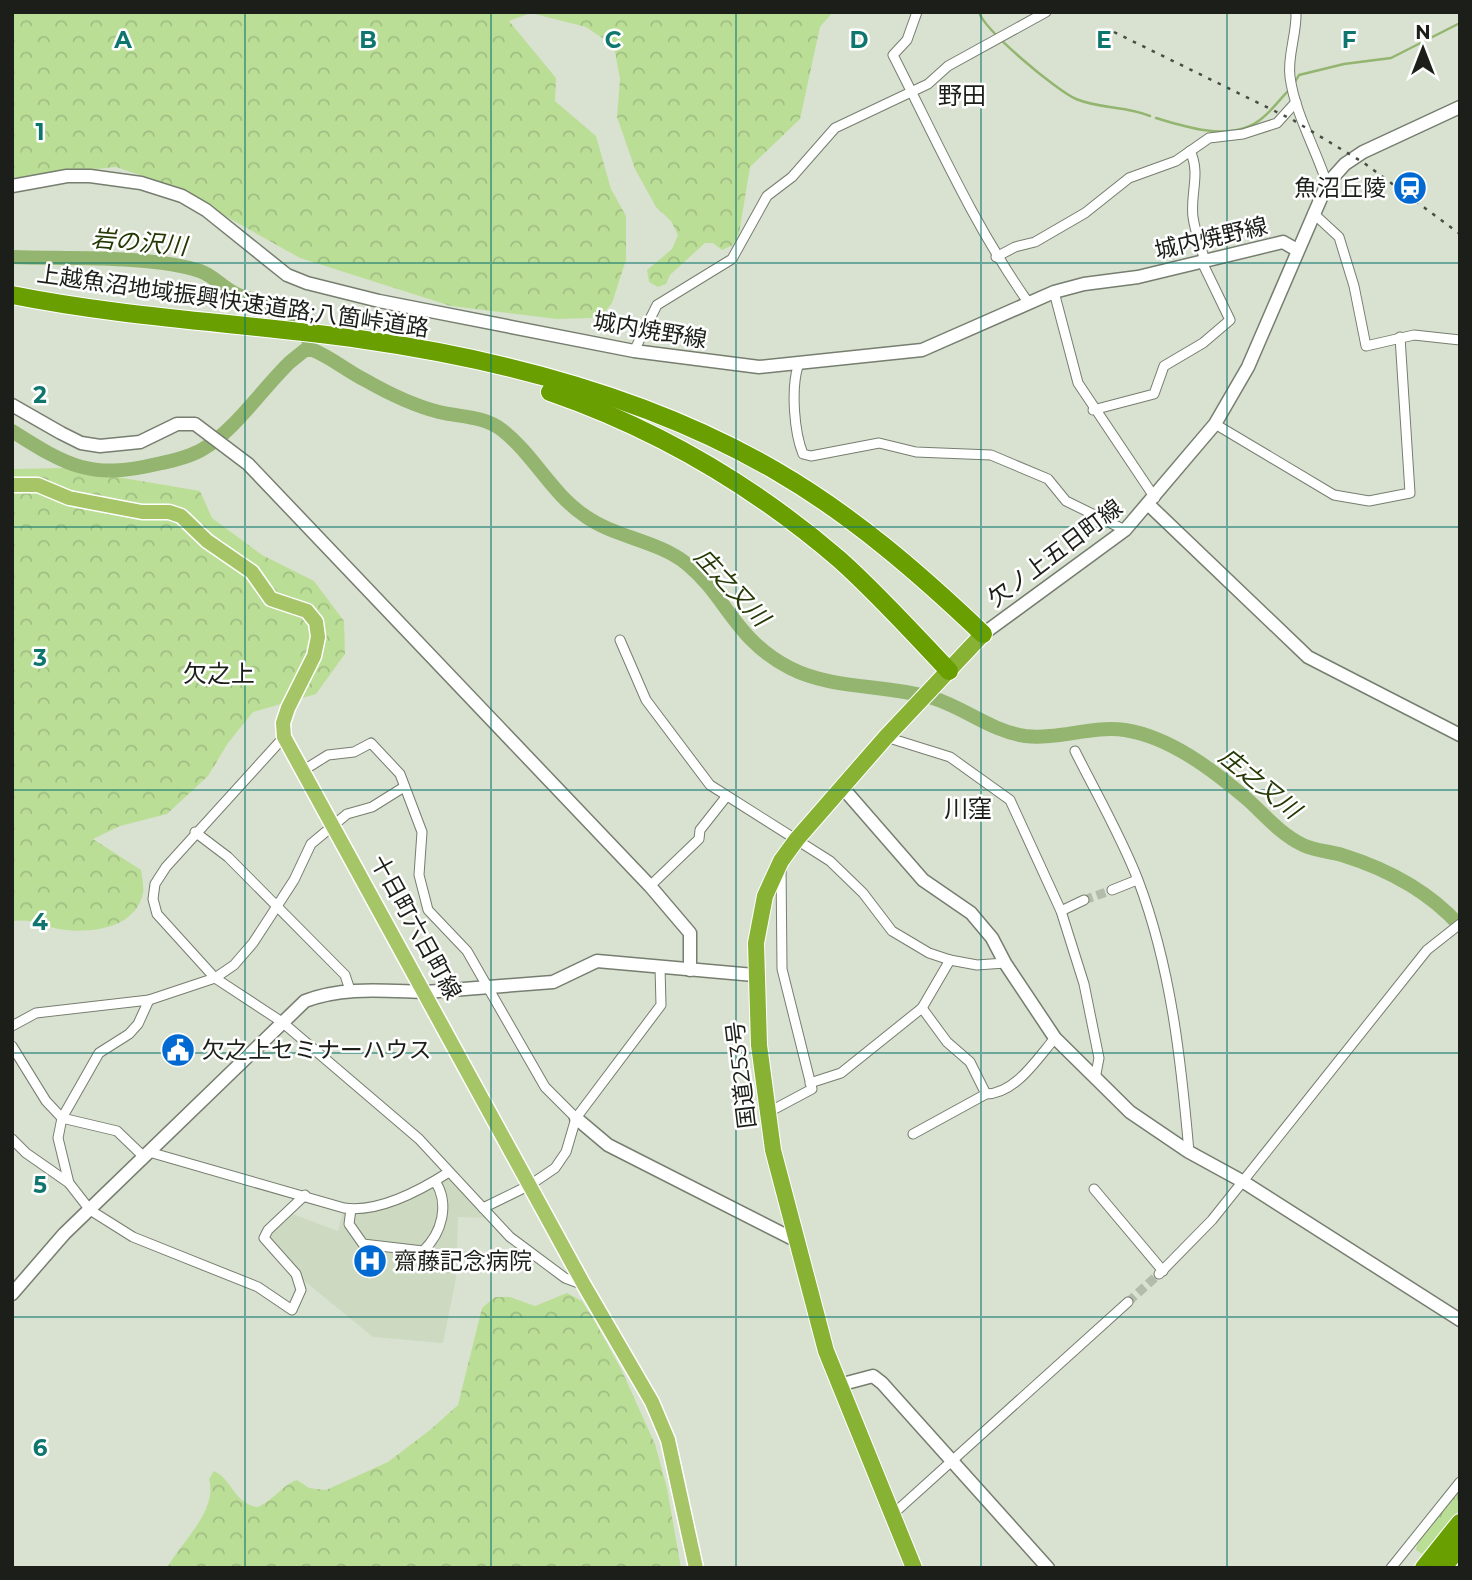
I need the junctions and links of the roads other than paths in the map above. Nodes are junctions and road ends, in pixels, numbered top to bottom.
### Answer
1 (917, 12) edge
2 (1046, 12) edge
3 (1296, 12) edge
4 (911, 90) junction
5 (1296, 102) junction
6 (1460, 107) edge
7 (1189, 151) junction
8 (1327, 184) junction
9 (12, 186) edge
10 (1313, 213) junction
11 (1297, 250) junction
12 (996, 257) junction
13 (1203, 261) junction
14 (1054, 292) junction
15 (20, 296) edge
16 (1028, 302) junction
17 (1400, 337) junction
18 (1460, 340) edge
19 (634, 351) junction
20 (446, 356) junction
21 (798, 366) junction
22 (12, 405) edge
23 (1093, 410) junction
24 (1215, 425) junction
25 (12, 485) edge
26 (1152, 502) junction
27 (1125, 530) junction
28 (983, 635) junction
29 (620, 640) dead end
30 (949, 671) junction
31 (1460, 735) edge
32 (284, 737) junction
33 (886, 737) junction
34 (1075, 751) dead end
35 (304, 770) junction
36 (404, 786) junction
37 (842, 787) junction
38 (726, 797) junction
39 (332, 824) junction
40 (195, 832) junction
41 (797, 839) junction
42 (781, 862) junction
43 (1138, 880) junction
44 (650, 886) junction
45 (1112, 890) tunnel mouth
46 (1084, 900) tunnel mouth
47 (277, 906) junction
48 (1061, 911) junction
49 (1460, 924) edge
50 (950, 960) junction
51 (1005, 963) junction
52 (660, 967) junction
53 (690, 970) junction
54 (754, 975) junction
55 (215, 978) junction
56 (491, 989) junction
57 (350, 990) junction
58 (426, 992) junction
59 (149, 1000) junction
60 (922, 1008) junction
61 (282, 1022) junction
62 (12, 1026) edge
63 (1055, 1038) junction
64 (12, 1046) edge
65 (1095, 1079) junction
66 (810, 1083) junction
67 (986, 1094) junction
68 (767, 1113) junction
69 (62, 1118) junction
70 (576, 1118) junction
71 (913, 1134) dead end
72 (12, 1139) edge
73 (1189, 1152) junction
74 (146, 1155) junction
75 (449, 1172) junction
76 (435, 1181) junction
77 (1242, 1181) junction
78 (69, 1183) junction
79 (530, 1185) junction
80 (1094, 1189) dead end
81 (305, 1195) junction
82 (483, 1208) junction
83 (351, 1209) junction
84 (90, 1210) junction
85 (797, 1241) junction
86 (584, 1284) junction
87 (12, 1294) edge
88 (1128, 1302) tunnel mouth
89 (1460, 1320) edge
90 (839, 1385) junction
91 (953, 1460) junction
92 (1460, 1482) edge
93 (892, 1515) junction
94 (1460, 1523) edge
95 (1460, 1546) edge
96 (696, 1568) edge
97 (914, 1568) edge
98 (1048, 1568) edge
99 (1391, 1568) edge
100 (1424, 1568) edge
101 (1443, 1568) edge

1 - 4 street
2 - 4 street
3 - 5 street
4 - 12 street
4 - 19 street
5 - 7 street
5 - 8 street
6 - 8 street, 欠ノ上五日町線
7 - 12 street
7 - 13 street
8 - 10 street, 欠ノ上五日町線
9 - 19 street, 城内焼野線
10 - 11 street, 欠ノ上五日町線
10 - 17 street
11 - 13 street, 城内焼野線
11 - 24 street, 欠ノ上五日町線
12 - 16 street
13 - 14 street, 城内焼野線
13 - 23 street
14 - 16 street, 城内焼野線
14 - 23 street
15 - 20 highway, 上越魚沼地域振興快速道路;八箇峠道路
16 - 21 street, 城内焼野線
17 - 18 street
17 - 24 street
19 - 21 street, 城内焼野線
20 - 28 highway
20 - 30 highway
21 - 27 street
22 - 44 street
23 - 26 street
24 - 26 street, 欠ノ上五日町線
25 - 32 main road
26 - 27 street, 欠ノ上五日町線
26 - 31 street
27 - 28 street, 欠ノ上五日町線
28 - 30 highway, 国道253号
29 - 38 street
30 - 33 highway, 国道253号
32 - 35 main road, 十日町六日町線
32 - 40 street
33 - 37 highway, 国道253号
33 - 48 street
34 - 43 street
35 - 36 street
35 - 39 main road, 十日町六日町線
36 - 39 street
36 - 56 street
37 - 41 highway, 国道253号
37 - 51 street
38 - 41 street
38 - 44 street
39 - 47 street
39 - 58 main road, 十日町六日町線
40 - 47 street
40 - 55 street
41 - 42 highway, 国道253号
41 - 50 street
42 - 54 highway, 国道253号
42 - 66 street
43 - 45 street
43 - 73 street
44 - 53 street
46 - 48 street
47 - 55 street
47 - 57 street
48 - 65 street
49 - 77 street
50 - 51 street
50 - 60 street
51 - 63 street
52 - 53 street
52 - 56 street
52 - 70 street
53 - 54 street
54 - 68 highway, 国道253号
55 - 59 street
55 - 61 street
56 - 58 street
56 - 70 street
57 - 58 street
57 - 61 street
58 - 79 main road, 十日町六日町線
59 - 62 street
59 - 69 street
60 - 66 street
60 - 67 street
61 - 74 street
61 - 75 street
63 - 65 street
63 - 67 street
64 - 69 street
65 - 73 street
66 - 68 street
67 - 71 street
68 - 85 highway, 国道253号
69 - 74 street
69 - 78 street
70 - 79 street
70 - 85 street
72 - 78 street
73 - 77 street
74 - 81 street
74 - 84 street
75 - 76 street
75 - 82 street
76 - 83 street
76 - 83 street
77 - 80 street
77 - 89 street
78 - 84 street
79 - 82 street
79 - 86 main road, 十日町六日町線
81 - 83 street
81 - 84 street
82 - 86 street
84 - 87 street
85 - 90 highway, 国道253号
86 - 96 main road, 十日町六日町線
88 - 91 street
90 - 91 street
90 - 93 highway, 国道253号
91 - 93 street
91 - 98 street
92 - 99 street
93 - 97 highway, 国道253号
94 - 100 highway
95 - 101 highway

